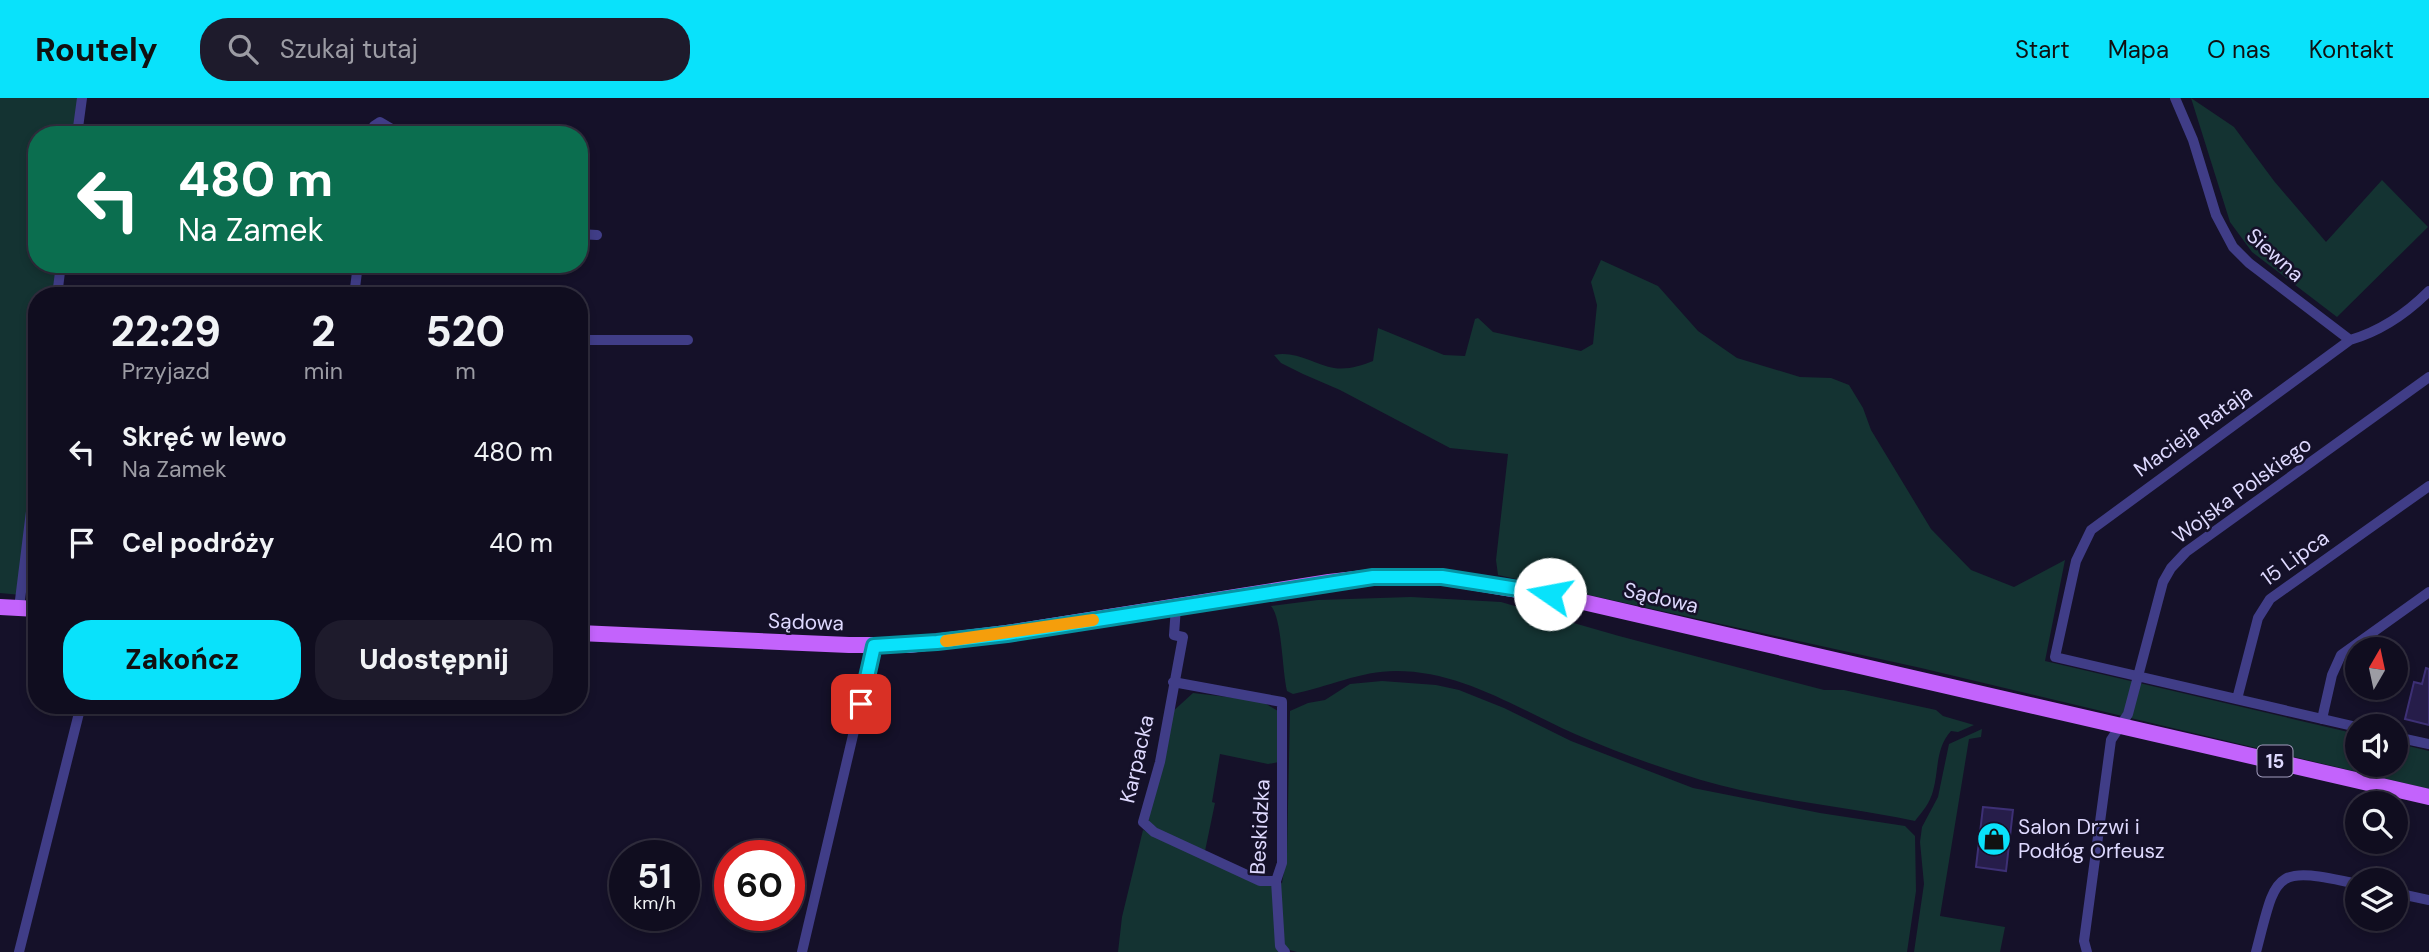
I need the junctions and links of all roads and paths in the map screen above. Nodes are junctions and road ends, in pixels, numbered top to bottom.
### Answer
1 (82, 98) edge
2 (2175, 98) edge
3 (78, 126) edge
4 (588, 234) edge
5 (597, 234) dead end
6 (2429, 291) edge
7 (588, 340) edge
8 (688, 340) dead end
9 (2350, 340) junction
10 (2429, 377) edge
11 (2429, 486) edge
12 (28, 536) edge
13 (2429, 592) edge
14 (0, 607) edge
15 (1176, 607) junction
16 (19, 608) junction
17 (28, 608) edge
18 (588, 633) edge
19 (874, 646) junction
20 (2138, 677) junction
21 (1172, 682) junction
22 (2237, 699) junction
23 (79, 714) edge
24 (2322, 719) junction
25 (2345, 724) edge
26 (2120, 725) junction
27 (2408, 740) edge
28 (2429, 744) edge
29 (2429, 797) edge
30 (1276, 881) junction
31 (2345, 881) edge
32 (2408, 896) edge
33 (2429, 901) edge
34 (19, 952) edge
35 (803, 952) edge
36 (1285, 952) edge
37 (2087, 952) edge
38 (2256, 952) edge

1 - 3 street
2 - 9 street, Siewna
4 - 5 street
6 - 9 street, Macieja Rataja
7 - 8 street
9 - 20 street, Macieja Rataja
10 - 20 street, Wojska Polskiego
11 - 22 street, 15 Lipca
12 - 16 street
13 - 24 street
14 - 16 main road
15 - 19 main road, Sądowa / 15
15 - 21 street, Karpacka
15 - 26 main road, Sądowa / 15
16 - 17 main road
18 - 19 main road, Sądowa / 15
19 - 35 street
20 - 22 street
20 - 26 street, Wojska Polskiego
21 - 30 street, Karpacka
21 - 30 street, Beskidzka
22 - 24 street
23 - 34 street
24 - 25 street
26 - 29 main road, Sądowa / 15
26 - 37 street, Wojska Polskiego
27 - 28 street
30 - 36 street, Beskidzka
31 - 38 street
32 - 33 street

